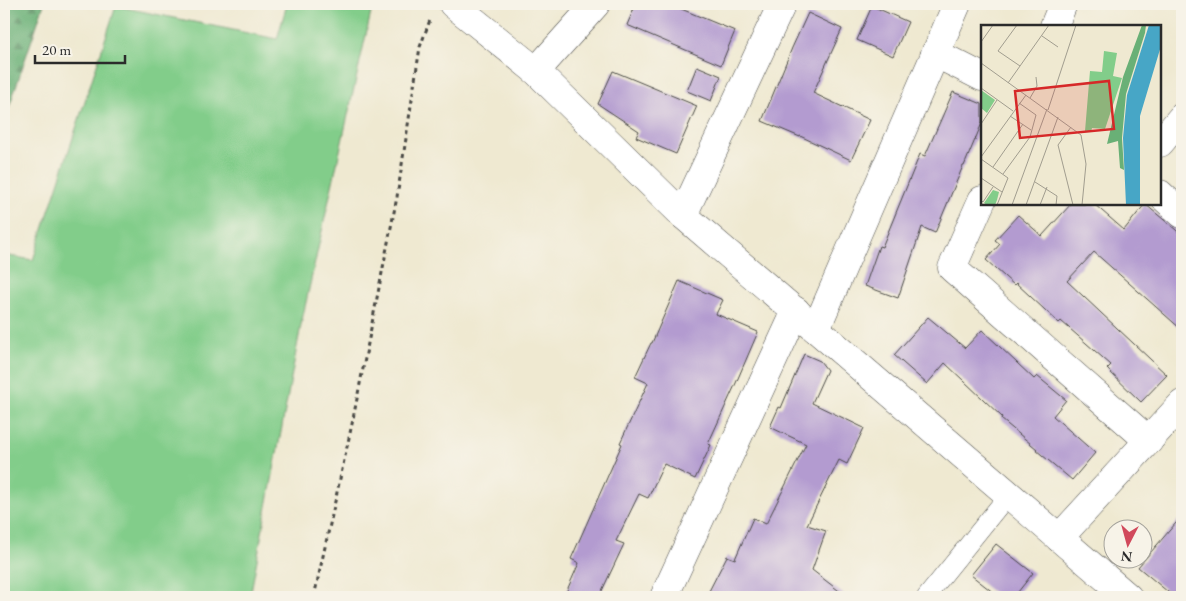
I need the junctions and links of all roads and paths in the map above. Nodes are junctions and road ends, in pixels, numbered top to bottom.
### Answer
1 (596, 4) edge
2 (782, 4) edge
3 (956, 4) edge
4 (1063, 4) edge
5 (443, 8) edge
6 (1054, 25) edge
7 (935, 53) junction
8 (536, 71) junction
9 (981, 76) edge
10 (1182, 117) edge
11 (1161, 142) edge
12 (1161, 195) edge
13 (981, 202) edge
14 (1182, 214) edge
15 (683, 215) junction
16 (796, 311) junction
17 (816, 329) junction
18 (1182, 404) edge
19 (1150, 441) junction
20 (1009, 494) junction
21 (1059, 538) junction
22 (314, 597) edge
23 (664, 597) edge
24 (926, 597) edge
25 (1128, 597) edge

1 - 8 street
2 - 15 street
3 - 7 street
4 - 6 street
5 - 8 street
5 - 22 path
7 - 9 street
7 - 17 street
8 - 15 street
10 - 11 street
12 - 14 street
13 - 19 street
15 - 16 street
16 - 17 street
16 - 23 street
17 - 20 street
18 - 19 street
19 - 21 street
20 - 21 street
20 - 24 lane
21 - 25 street

